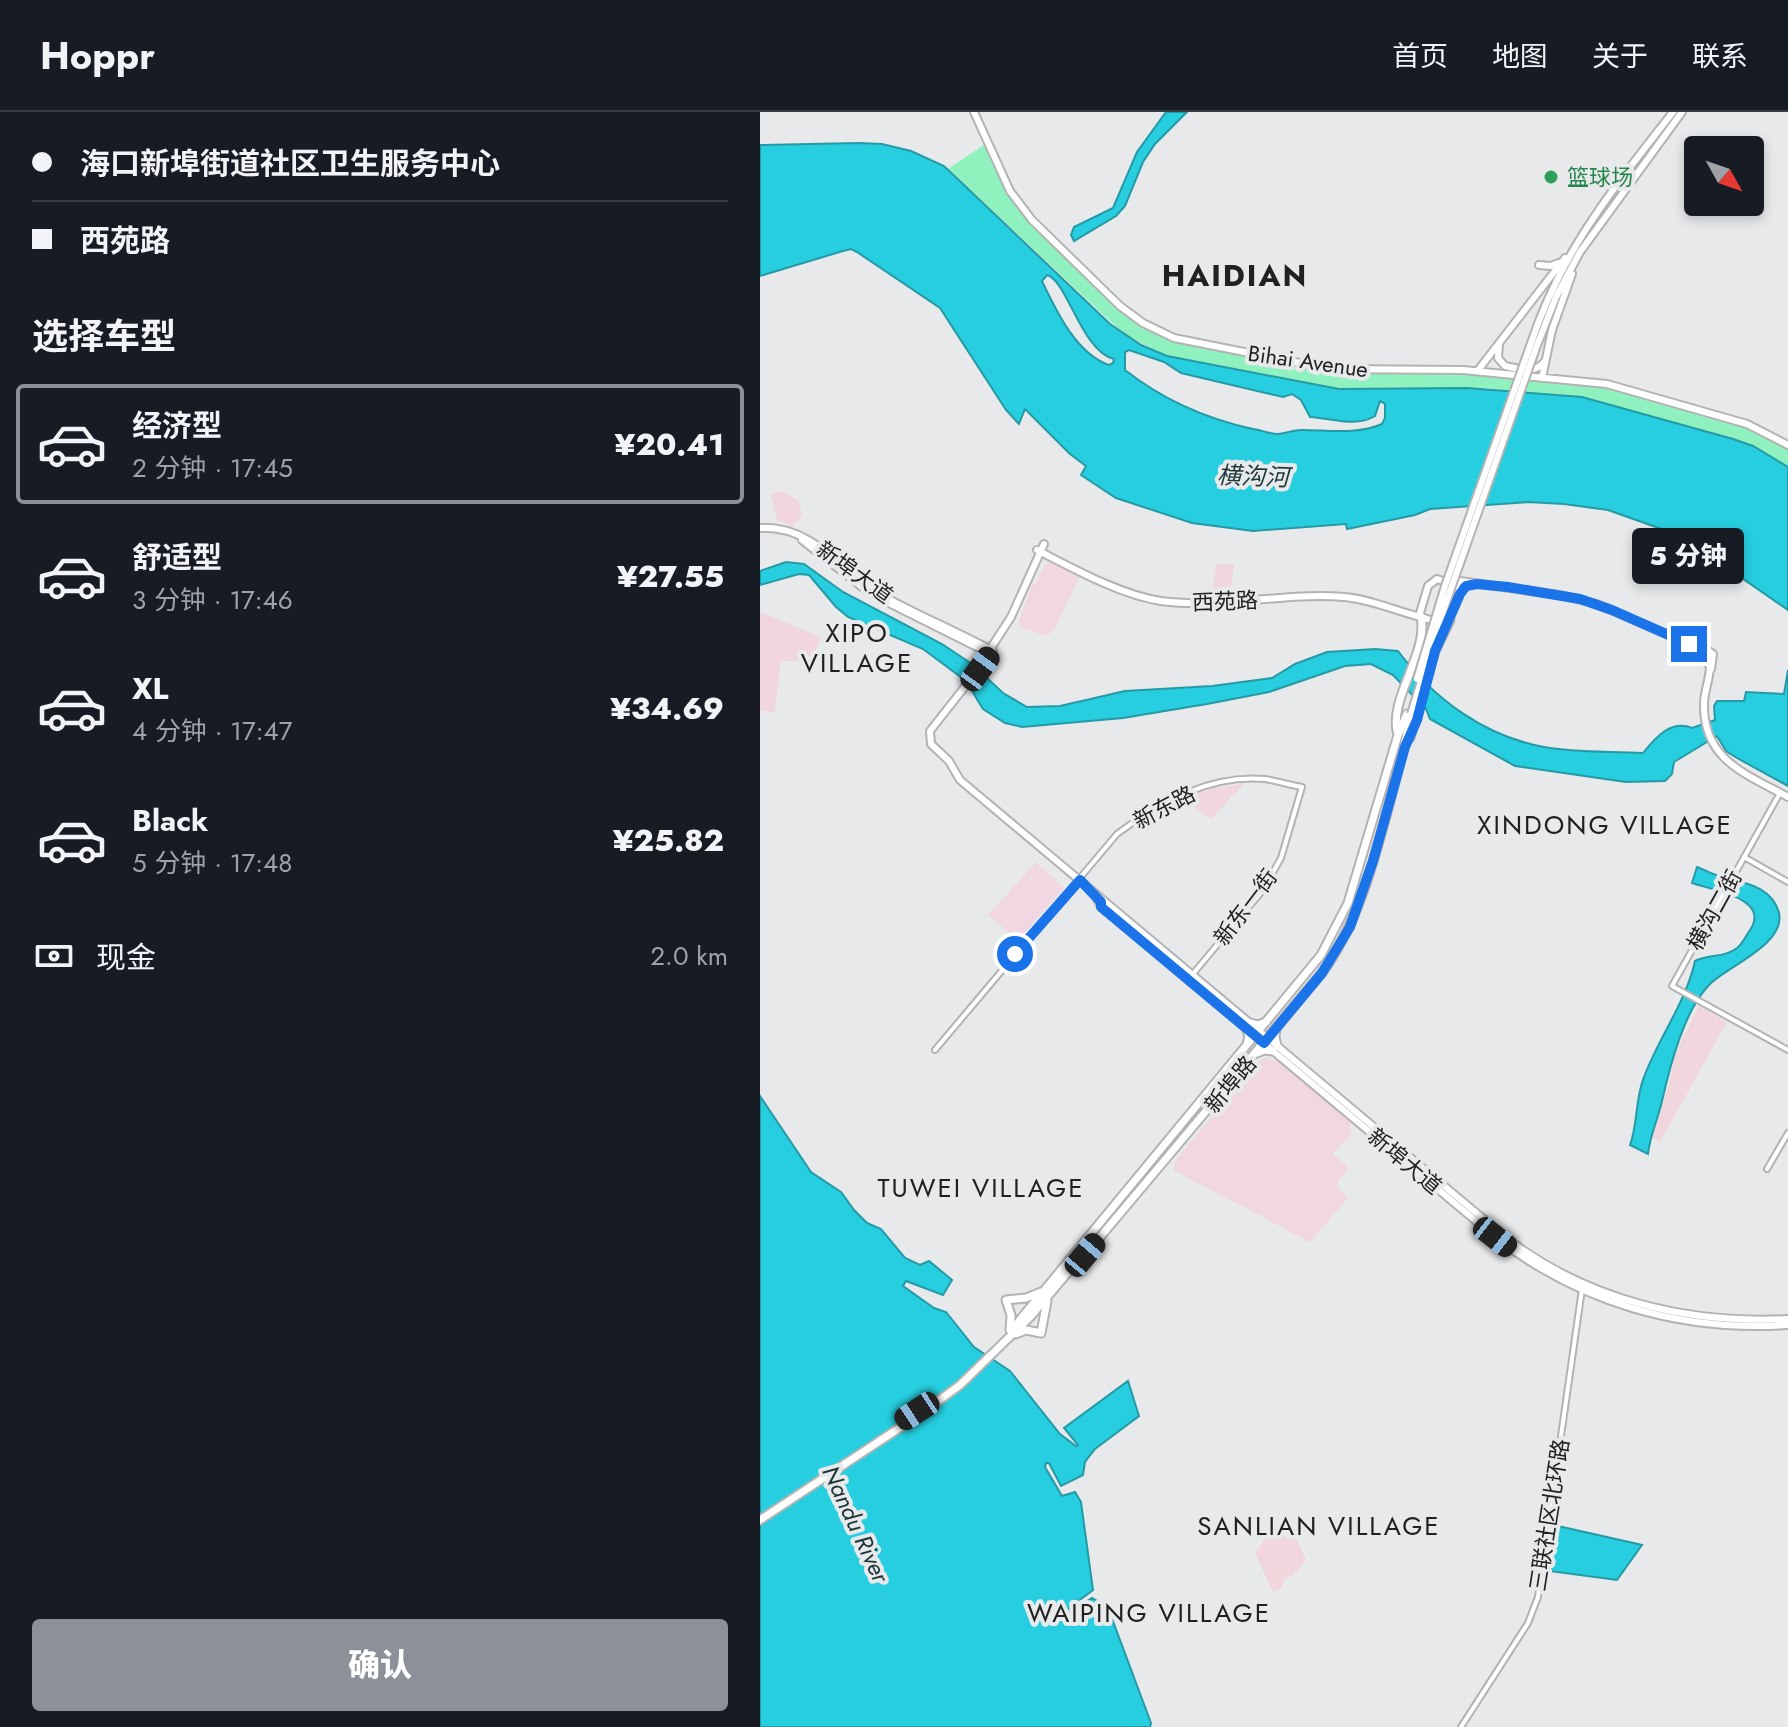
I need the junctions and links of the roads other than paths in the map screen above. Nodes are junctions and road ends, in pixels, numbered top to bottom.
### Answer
1 (975, 112) edge
2 (1673, 112) edge
3 (1682, 112) edge
4 (1580, 252) junction
5 (1564, 259) junction
6 (1545, 282) junction
7 (1500, 341) junction
8 (1533, 347) junction
9 (1545, 360) junction
10 (1479, 369) junction
11 (1543, 376) junction
12 (1788, 444) edge
13 (760, 529) edge
14 (1477, 584) junction
15 (1455, 585) junction
16 (1460, 594) junction
17 (1421, 617) junction
18 (1450, 620) junction
19 (990, 652) junction
20 (1412, 715) junction
21 (1398, 735) junction
22 (1302, 787) joint
23 (1780, 792) junction
24 (1788, 797) edge
25 (1744, 857) junction
26 (1080, 880) junction
27 (1788, 882) edge
28 (1192, 975) junction
29 (1267, 1021) junction
30 (1248, 1026) junction
31 (1277, 1027) junction
32 (1257, 1034) junction
33 (1266, 1041) junction
34 (1246, 1046) junction
35 (1275, 1048) junction
36 (935, 1050) dead end
37 (1788, 1050) edge
38 (1255, 1054) junction
39 (1788, 1133) edge
40 (1767, 1169) dead end
41 (1581, 1287) junction
42 (1048, 1292) junction
43 (1788, 1322) edge
44 (1005, 1340) junction
45 (760, 1518) edge
46 (1461, 1727) edge

1 - 10 main road, Bihai Avenue
1 - 11 main road, Bihai Avenue
2 - 5 main road
3 - 4 main road
4 - 8 main road
4 - 9 main road
5 - 6 main road
5 - 6 main road
5 - 8 main road
6 - 7 main road
7 - 9 main road
7 - 10 main road
8 - 20 main road, bridge
9 - 11 main road
10 - 11 main road, Bihai Avenue
11 - 12 main road, Bihai Avenue
13 - 19 main road, 新埠大道
14 - 15 main road
14 - 16 main road
14 - 23 main road
15 - 16 main road
15 - 17 main road
16 - 18 main road
17 - 18 main road, 西苑路
17 - 19 main road, 西苑路
17 - 21 highway
18 - 20 highway, bridge
19 - 26 main road, 新埠大道
20 - 21 highway
20 - 31 highway, 新埠路
21 - 29 highway, 新埠路
22 - 26 street, 新东路
22 - 28 street, 新东一街
23 - 24 main road
23 - 25 street, 横沟二街
25 - 27 street
25 - 37 street, 横沟二街
26 - 28 main road, 新埠大道
26 - 30 main road, 新埠大道
26 - 36 street, 新东路
28 - 30 main road, 新埠大道
29 - 30 highway
29 - 32 highway, 新埠路
30 - 32 main road, 新埠大道
30 - 34 highway
31 - 33 highway, 新埠路
31 - 35 highway
32 - 33 main road, 新埠大道
32 - 34 highway, 新埠路
33 - 35 main road, 新埠大道
33 - 38 highway, 新埠路
34 - 42 highway, 新埠路
35 - 38 highway
35 - 41 main road, 新埠大道
38 - 42 highway, 新埠路
39 - 40 street
41 - 43 main road, 新埠大道
41 - 46 street, 三联社区北环路
42 - 44 highway, 新埠路
42 - 44 highway
42 - 44 highway
44 - 45 highway, 新埠路

